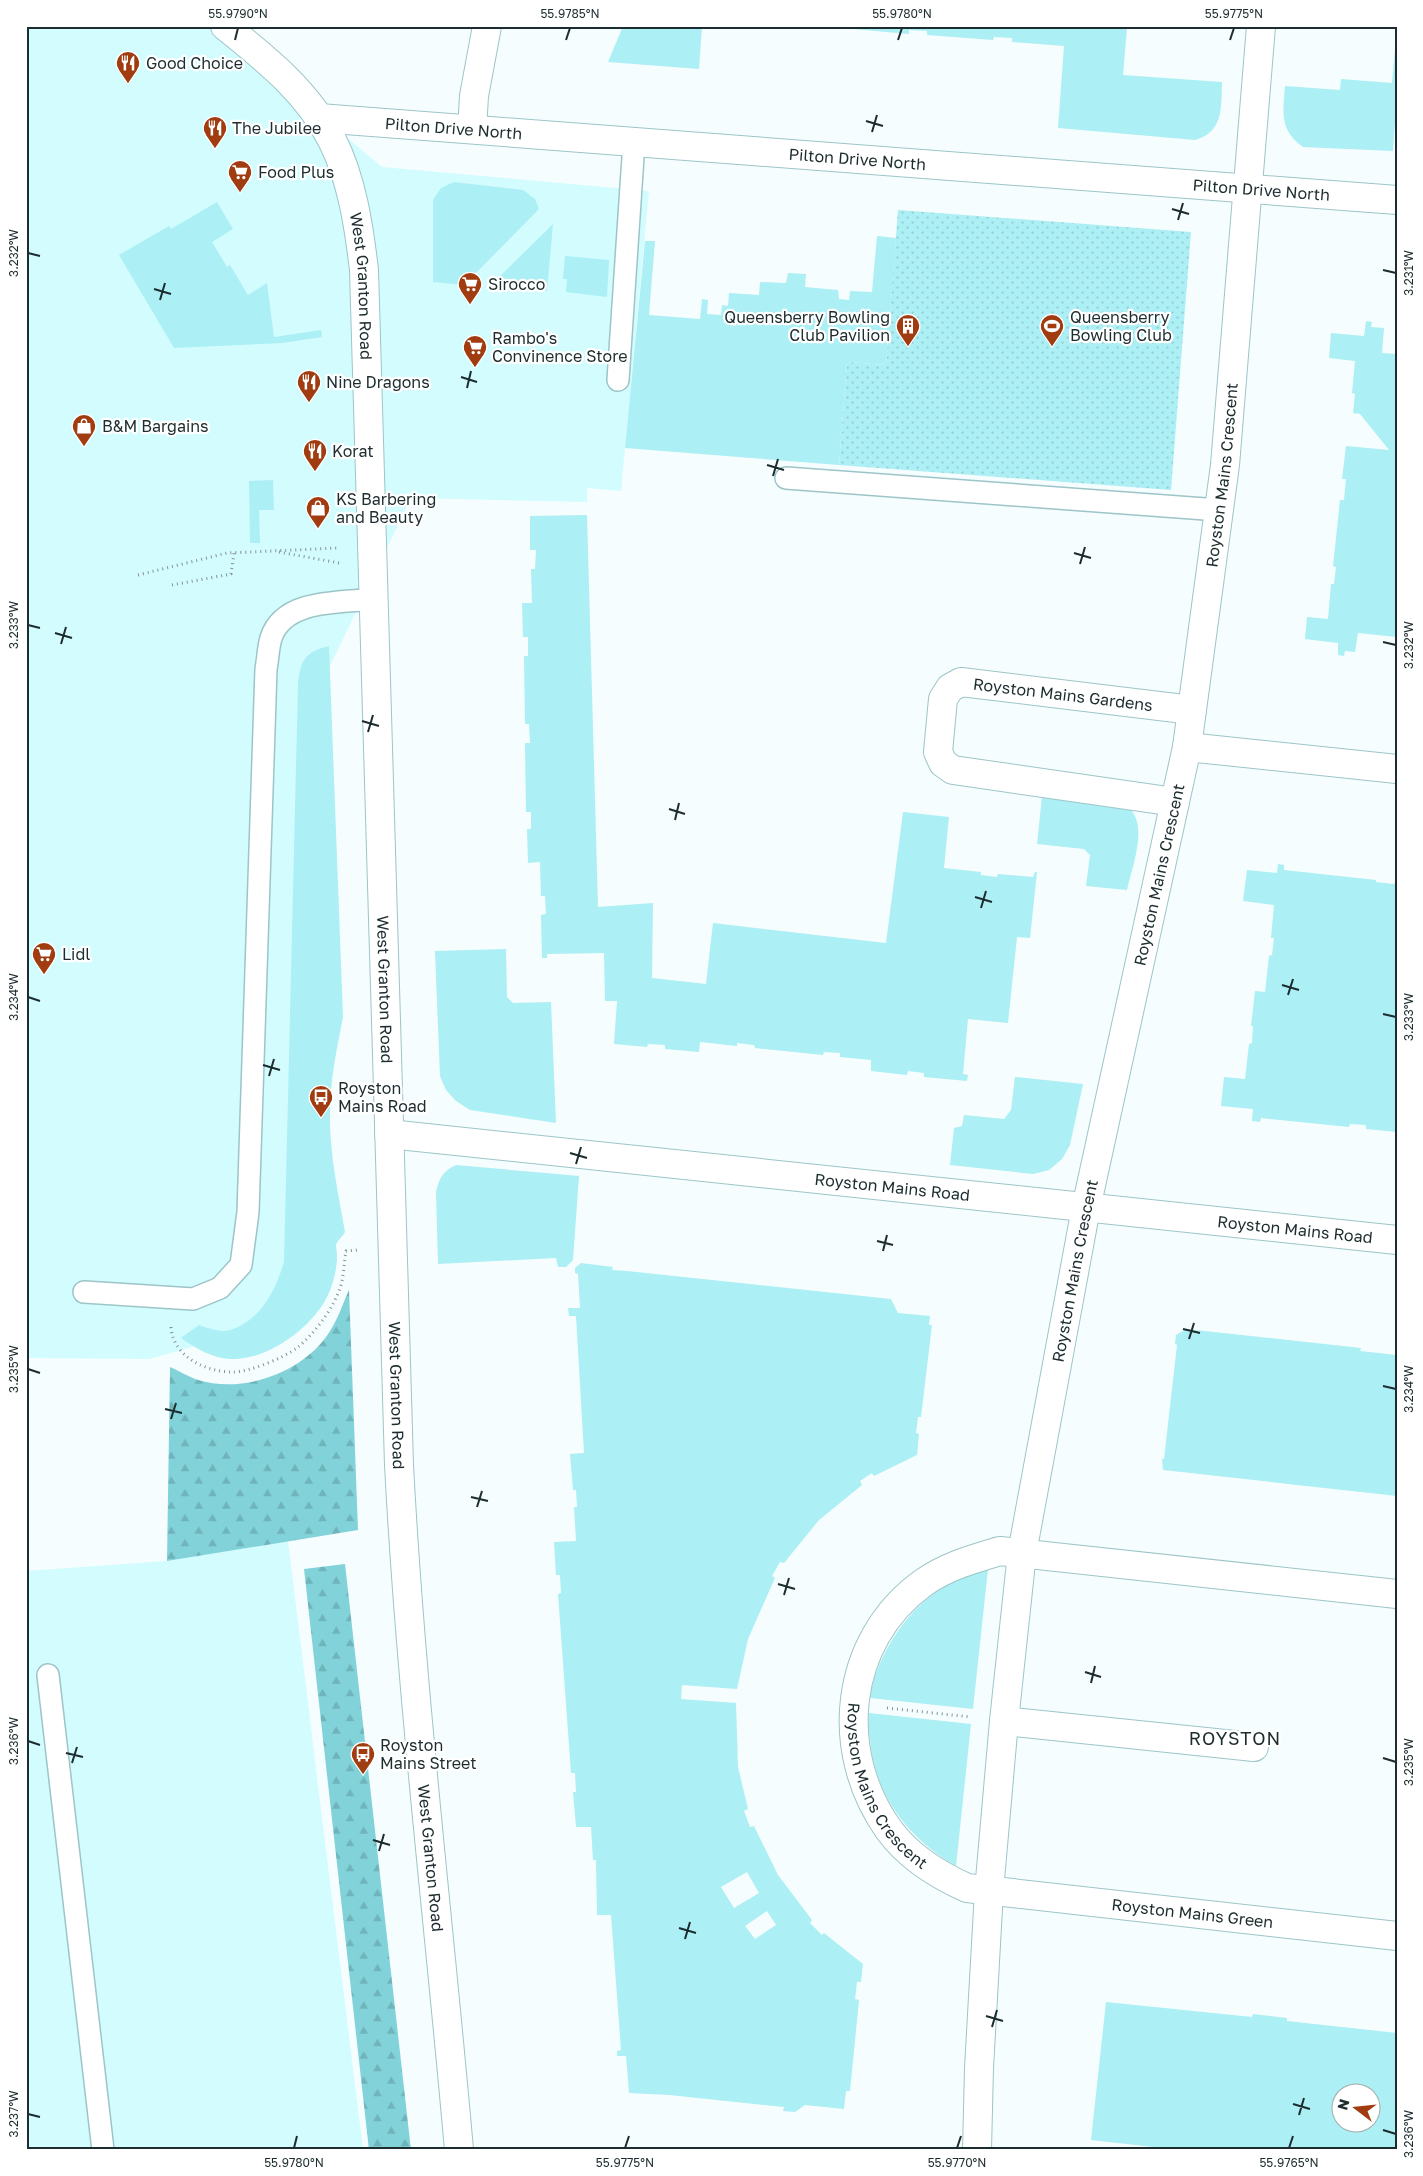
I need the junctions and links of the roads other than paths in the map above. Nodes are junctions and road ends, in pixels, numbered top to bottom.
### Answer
1 (225, 26) edge
2 (487, 26) edge
3 (1261, 26) edge
4 (319, 118) junction
5 (472, 129) junction
6 (634, 142) junction
7 (1248, 189) junction
8 (1397, 200) edge
9 (618, 380) dead end
10 (786, 478) dead end
11 (1219, 510) junction
12 (375, 599) junction
13 (1192, 710) junction
14 (1187, 747) junction
15 (1397, 769) edge
16 (1176, 802) junction
17 (389, 1134) junction
18 (1086, 1208) junction
19 (1397, 1240) edge
20 (84, 1292) dead end
21 (1022, 1553) junction
22 (1397, 1594) edge
23 (48, 1675) dead end
24 (1004, 1721) junction
25 (1254, 1747) dead end
26 (989, 1891) junction
27 (1397, 1936) edge
28 (102, 2150) edge
29 (459, 2150) edge
30 (978, 2150) edge

1 - 4 street, West Granton Road
2 - 5 street
3 - 7 street, Royston Mains Crescent
4 - 5 street, Pilton Drive North
4 - 12 street, West Granton Road
5 - 6 street, Pilton Drive North
6 - 7 street, Pilton Drive North
6 - 9 lane
7 - 8 street, Pilton Drive North
7 - 11 street, Royston Mains Crescent
10 - 11 lane
11 - 13 street, Royston Mains Crescent
12 - 17 street, West Granton Road
12 - 20 lane
13 - 14 street, Royston Mains Crescent
13 - 16 street, Royston Mains Gardens
14 - 15 street
14 - 16 street, Royston Mains Crescent
16 - 18 street, Royston Mains Crescent
17 - 18 street, Royston Mains Road
17 - 29 street, West Granton Road
18 - 19 street, Royston Mains Road
18 - 21 street, Royston Mains Crescent
21 - 22 street
21 - 24 street, Royston Mains Crescent
21 - 26 street, Royston Mains Crescent
23 - 28 lane
24 - 25 street
24 - 26 street, Royston Mains Crescent
26 - 27 street, Royston Mains Green
26 - 30 street, Royston Mains Crescent

